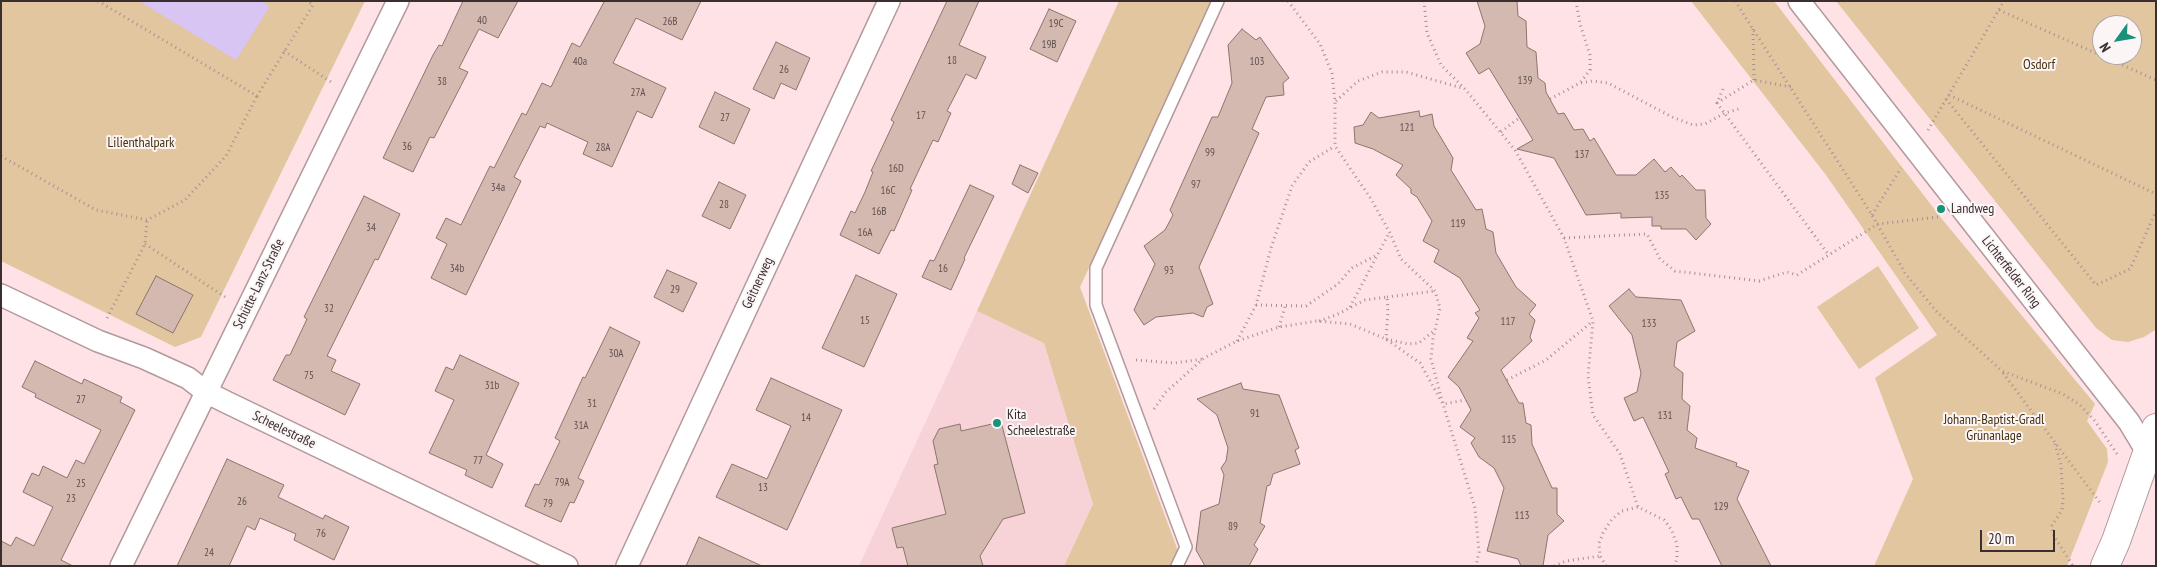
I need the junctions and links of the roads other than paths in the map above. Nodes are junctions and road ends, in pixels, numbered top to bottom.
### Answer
1 (398, 1) edge
2 (890, 1) edge
3 (1218, 1) edge
4 (1799, 1) edge
5 (1, 295) edge
6 (206, 392) junction
7 (2153, 448) edge
8 (121, 566) edge
9 (568, 566) edge
10 (627, 566) edge
11 (1177, 566) edge
12 (2105, 566) edge

1 - 6 street, Schütte-Lanz-Straße
2 - 10 street, Geitnerweg
3 - 11 lane
4 - 7 street, Lichterfelder Ring
5 - 6 street, Scheelestraße
6 - 8 street, Schütte-Lanz-Straße
6 - 9 street, Scheelestraße
7 - 12 street

